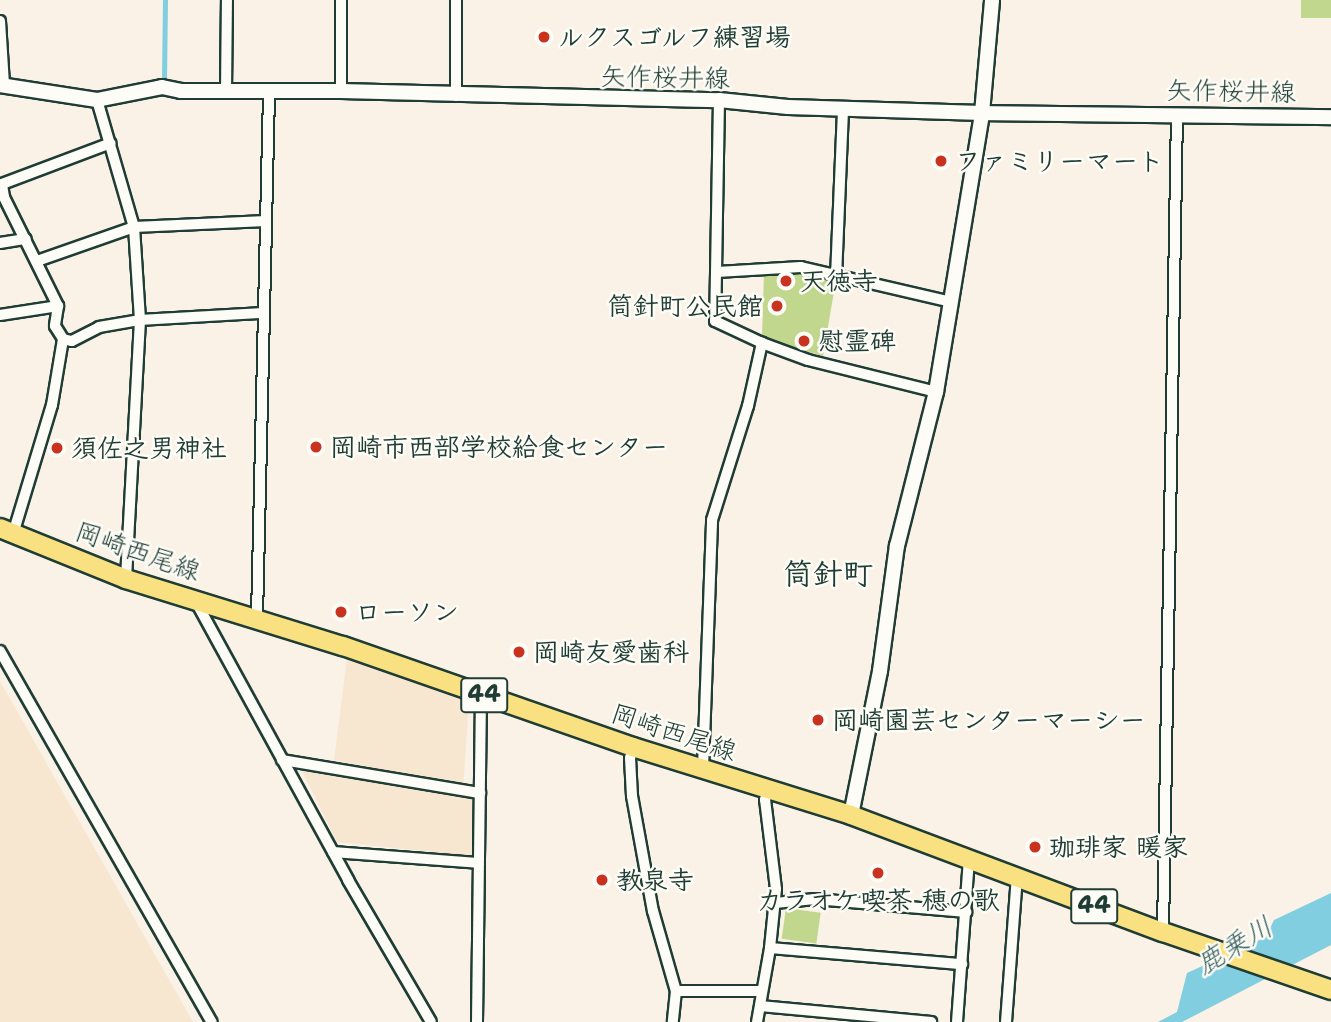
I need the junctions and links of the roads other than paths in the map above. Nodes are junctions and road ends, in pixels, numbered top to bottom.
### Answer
1 (227, 0) edge
2 (341, 0) edge
3 (456, 0) edge
4 (992, 0) edge
5 (0, 21) edge
6 (2, 85) edge
7 (226, 90) junction
8 (341, 91) junction
9 (269, 93) junction
10 (456, 96) junction
11 (97, 100) junction
12 (719, 100) junction
13 (842, 109) junction
14 (982, 113) junction
15 (1177, 114) junction
16 (1331, 117) edge
17 (111, 142) junction
18 (1, 183) edge
19 (266, 222) junction
20 (134, 227) junction
21 (26, 239) junction
22 (0, 243) edge
23 (37, 261) junction
24 (717, 272) junction
25 (836, 277) junction
26 (951, 302) junction
27 (58, 306) junction
28 (263, 313) junction
29 (0, 315) edge
30 (140, 320) junction
31 (64, 339) junction
32 (762, 344) junction
33 (936, 392) junction
34 (7, 531) edge
35 (126, 579) junction
36 (194, 598) junction
37 (257, 618) junction
38 (0, 652) edge
39 (481, 694) junction
40 (633, 747) junction
41 (282, 760) junction
42 (703, 768) junction
43 (768, 789) junction
44 (480, 793) junction
45 (851, 815) junction
46 (333, 852) junction
47 (969, 860) junction
48 (478, 863) junction
49 (1017, 876) junction
50 (775, 903) junction
51 (966, 912) junction
52 (1163, 932) junction
53 (770, 948) junction
54 (962, 964) junction
55 (1331, 990) edge
56 (676, 991) junction
57 (761, 991) junction
58 (760, 1006) junction
59 (212, 1022) edge
60 (431, 1022) edge
61 (477, 1022) edge
62 (673, 1022) edge
63 (757, 1022) edge
64 (931, 1022) edge
65 (957, 1022) edge
66 (1006, 1022) edge

1 - 7 street
2 - 8 street
3 - 10 street
4 - 14 street
5 - 6 street
6 - 11 street, 矢作桜井線
7 - 9 street, 矢作桜井線
7 - 11 street, 矢作桜井線
8 - 9 street, 矢作桜井線
8 - 10 street, 矢作桜井線
9 - 19 street
10 - 12 street, 矢作桜井線
11 - 17 street
12 - 13 street, 矢作桜井線
12 - 24 street
13 - 14 street, 矢作桜井線
13 - 25 street
14 - 15 street, 矢作桜井線
14 - 26 street
15 - 16 street, 矢作桜井線
15 - 52 street
17 - 18 street
17 - 20 street
18 - 21 street
19 - 20 street
19 - 28 street
20 - 23 street
20 - 30 street
21 - 22 street
21 - 23 street
23 - 27 street
24 - 25 street
24 - 32 street
25 - 26 street
26 - 33 street
27 - 29 street
27 - 31 street
28 - 30 street
28 - 37 street
30 - 31 street
30 - 35 street
31 - 34 street
32 - 33 street
32 - 42 street
33 - 45 street
34 - 35 main road, 岡崎西尾線 / 44
35 - 36 main road, 岡崎西尾線 / 44
36 - 37 main road, 岡崎西尾線 / 44
36 - 41 street
37 - 39 main road, 岡崎西尾線 / 44
38 - 59 street
39 - 40 main road, 岡崎西尾線 / 44
39 - 44 street
40 - 42 main road, 岡崎西尾線 / 44
40 - 56 street
41 - 44 street
41 - 46 street
42 - 43 main road, 岡崎西尾線 / 44
43 - 45 main road, 岡崎西尾線 / 44
43 - 50 street
44 - 48 street
45 - 47 main road, 岡崎西尾線 / 44
46 - 48 street
46 - 60 street
47 - 49 main road, 岡崎西尾線 / 44
47 - 51 street
48 - 61 street
49 - 52 main road, 岡崎西尾線 / 44
49 - 66 street
50 - 51 street
50 - 53 street
51 - 54 street
52 - 55 main road, 岡崎西尾線 / 44
53 - 54 street
53 - 57 street
54 - 65 street
56 - 57 street
56 - 62 street
57 - 58 street
58 - 63 street
58 - 64 street

